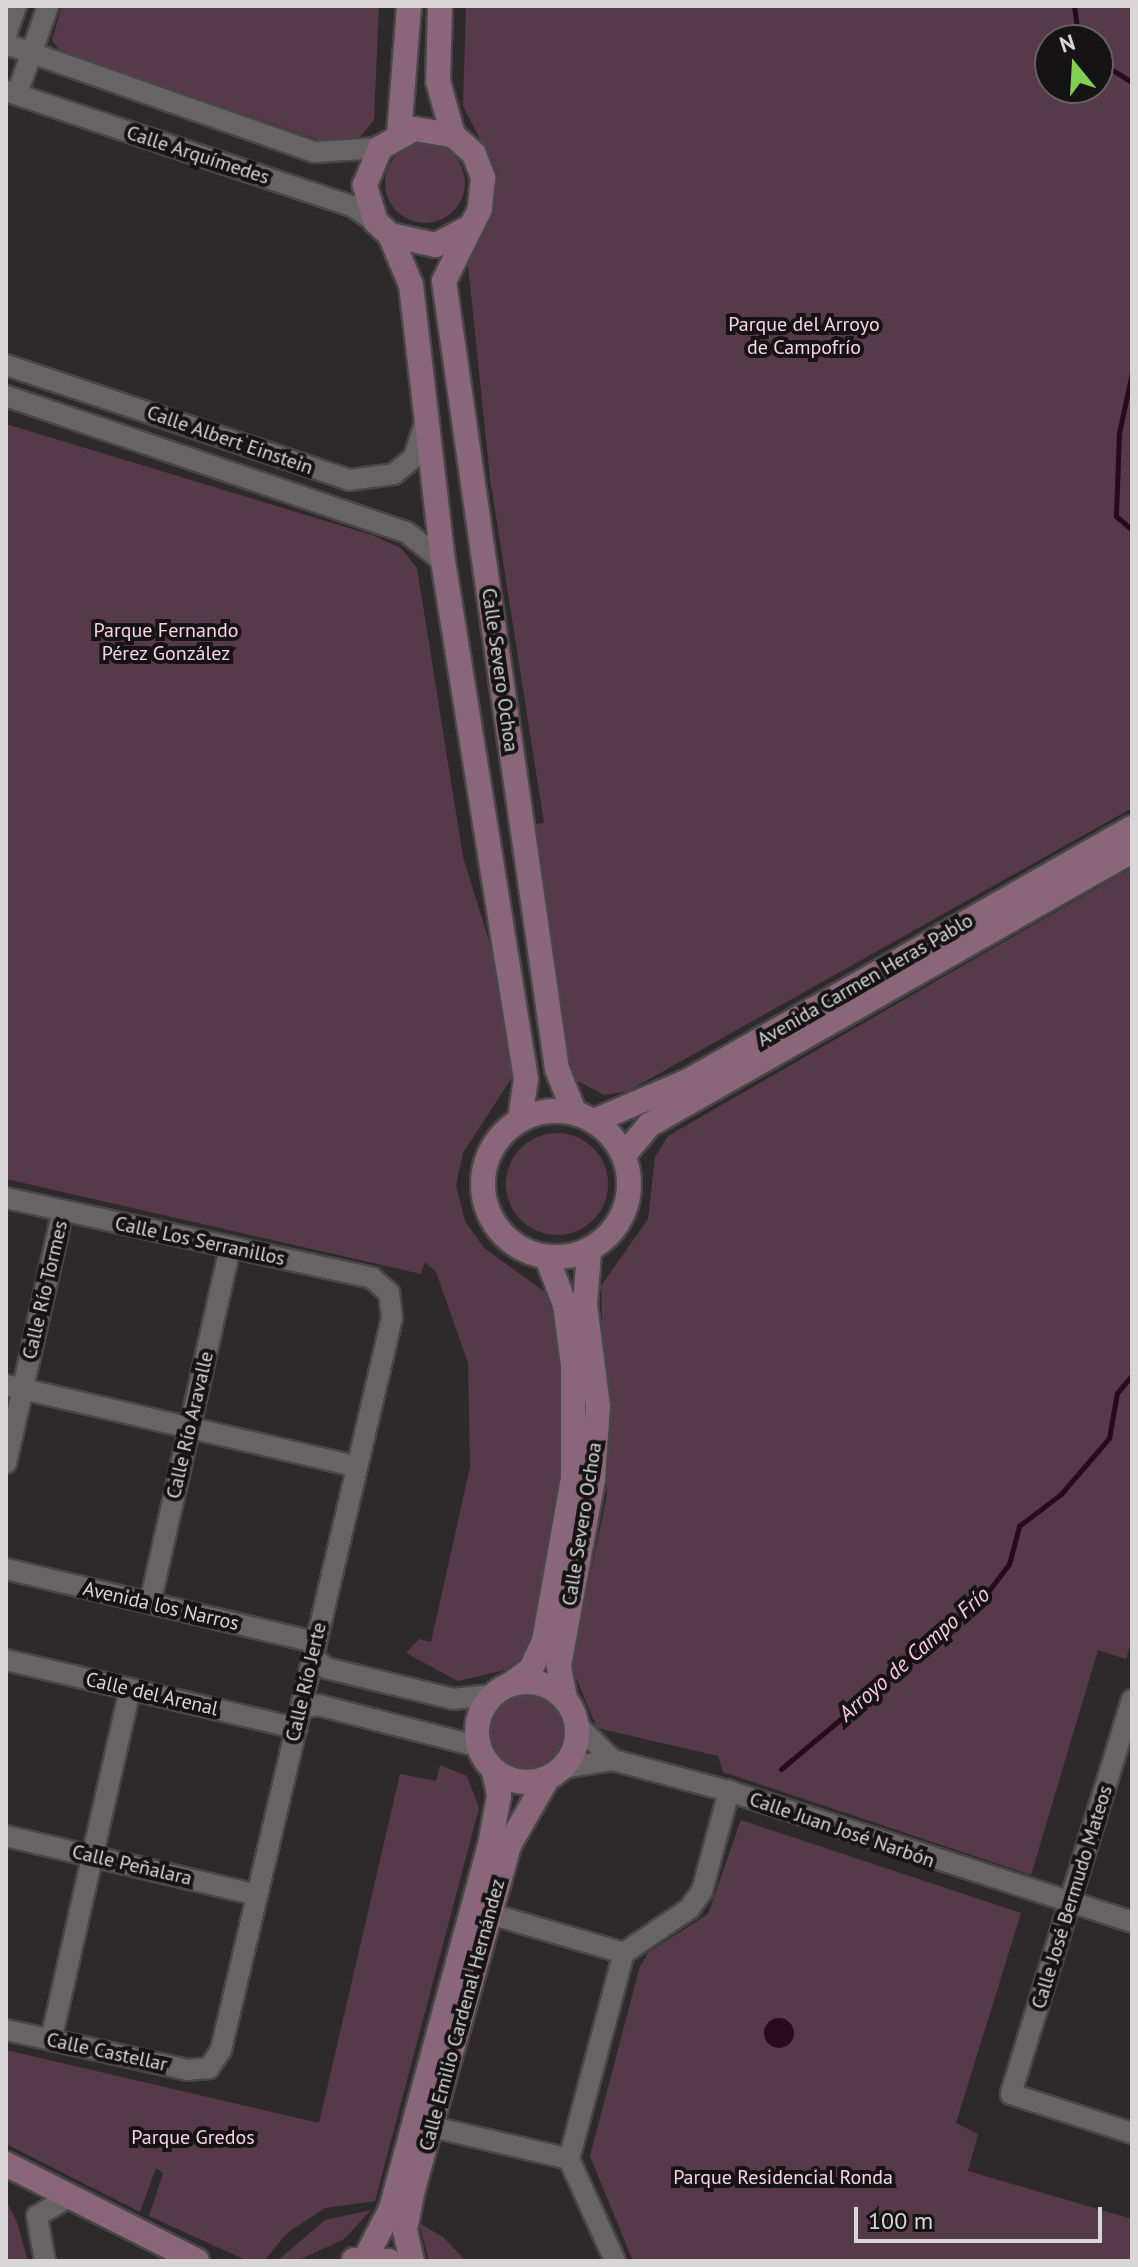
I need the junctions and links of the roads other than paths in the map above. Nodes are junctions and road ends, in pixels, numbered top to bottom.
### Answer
1 (16, 6) edge
2 (48, 6) edge
3 (409, 6) edge
4 (440, 6) edge
5 (6, 35) edge
6 (6, 44) edge
7 (31, 52) junction
8 (12, 92) edge
9 (453, 135) junction
10 (390, 141) junction
11 (383, 228) junction
12 (468, 228) junction
13 (6, 365) edge
14 (6, 396) edge
15 (426, 420) junction
16 (443, 561) junction
17 (1132, 828) edge
18 (1132, 851) edge
19 (584, 1118) junction
20 (520, 1119) junction
21 (624, 1155) junction
22 (6, 1198) edge
23 (63, 1211) junction
24 (230, 1247) junction
25 (589, 1253) junction
26 (547, 1258) junction
27 (389, 1293) joint
28 (14, 1387) edge
29 (189, 1428) junction
30 (6, 1463) edge
31 (357, 1467) junction
32 (6, 1569) edge
33 (150, 1603) junction
34 (314, 1649) junction
35 (6, 1660) edge
36 (130, 1689) junction
37 (501, 1689) junction
38 (565, 1698) junction
39 (1132, 1700) edge
40 (299, 1718) junction
41 (578, 1726) junction
42 (477, 1746) junction
43 (613, 1760) junction
44 (494, 1772) junction
45 (555, 1774) junction
46 (729, 1791) junction
47 (6, 1836) edge
48 (92, 1856) junction
49 (257, 1895) junction
50 (1069, 1907) junction
51 (490, 1914) junction
52 (1132, 1922) edge
53 (624, 1953) junction
54 (6, 2030) edge
55 (51, 2040) junction
56 (209, 2068) joint
57 (433, 2127) junction
58 (1132, 2133) edge
59 (569, 2159) junction
60 (6, 2164) edge
61 (70, 2196) junction
62 (370, 2259) edge
63 (45, 2261) edge
64 (197, 2261) edge
65 (412, 2261) edge
66 (615, 2261) edge

1 - 5 street
2 - 7 street
3 - 10 main road
4 - 9 main road
6 - 7 street, Calle Arquímedes
7 - 8 street, Calle Arquímedes
7 - 10 street, Calle Arquímedes
8 - 11 street, Calle Arquímedes
9 - 10 main road
9 - 12 main road
10 - 11 main road
11 - 12 main road
11 - 15 main road, Calle Severo Ochoa
12 - 19 main road, Calle Severo Ochoa
13 - 15 street, Calle Albert Einstein
14 - 16 street, Calle Albert Einstein
15 - 16 main road, Calle Severo Ochoa
16 - 20 main road, Calle Severo Ochoa
17 - 19 main road, Avenida Carmen Heras Pablo
18 - 21 main road, Avenida Carmen Heras Pablo
19 - 20 main road
19 - 21 main road
20 - 26 main road
21 - 25 main road
22 - 23 street, Calle Los Serranillos
23 - 24 street, Calle Los Serranillos
23 - 28 street, Calle Río Tormes
24 - 27 street, Calle Los Serranillos
24 - 29 street, Calle Río Aravalle
25 - 26 main road
25 - 38 main road, Calle Severo Ochoa
26 - 37 main road, Calle Severo Ochoa
27 - 31 street, Calle Río Jerte
28 - 29 street
28 - 30 street, Calle Río Tormes
29 - 31 street
29 - 33 street, Calle Río Aravalle
31 - 34 street, Calle Río Jerte
32 - 33 street, Avenida los Narros
33 - 34 street, Avenida los Narros
34 - 37 street
34 - 40 street, Calle Río Jerte
35 - 36 street, Calle del Arenal
36 - 40 street, Calle del Arenal
36 - 48 street
37 - 38 main road
37 - 42 main road
38 - 41 main road
39 - 50 street, Calle José Bermudo Mateos
40 - 42 street
40 - 49 street, Calle Río Jerte
41 - 43 street, Calle Juan José Narbón
41 - 45 main road
42 - 44 main road
43 - 45 street, Calle Juan José Narbón
43 - 46 street, Calle Juan José Narbón
44 - 45 main road
44 - 62 main road, Calle Emilio Cardenal Hernández
45 - 51 main road, Calle Emilio Cardenal Hernández
46 - 50 street, Calle Juan José Narbón
46 - 53 street
47 - 48 street, Calle Peñalara
48 - 49 street, Calle Peñalara
48 - 55 street
49 - 56 street, Calle Río Jerte
50 - 52 street, Calle Juan José Narbón
50 - 58 street, Calle José Bermudo Mateos
51 - 53 street
51 - 57 main road, Calle Emilio Cardenal Hernández
53 - 59 street
54 - 55 street, Calle Castellar
55 - 56 street, Calle Castellar
57 - 59 street
57 - 65 main road, Calle Emilio Cardenal Hernández
59 - 66 street
60 - 61 main road
61 - 63 street
61 - 64 main road

